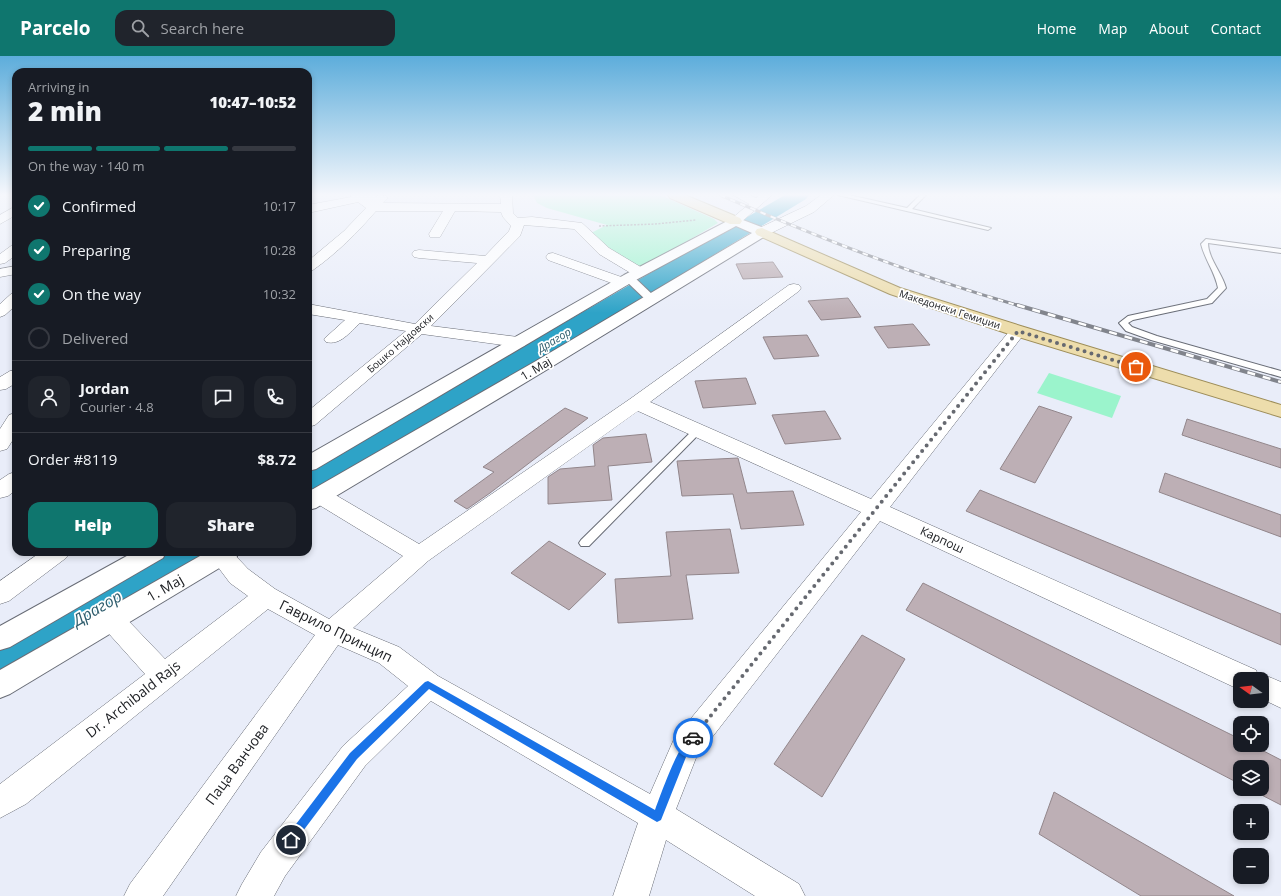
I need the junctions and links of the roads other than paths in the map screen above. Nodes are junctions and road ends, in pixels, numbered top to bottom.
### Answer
1 (347, 234) edge
2 (515, 234) edge
3 (586, 234) edge
4 (704, 234) edge
5 (758, 234) edge
6 (767, 234) edge
7 (1281, 250) edge
8 (12, 252) edge
9 (419, 254) dead end
10 (553, 257) dead end
11 (0, 260) edge
12 (488, 260) junction
13 (312, 265) edge
14 (12, 271) edge
15 (0, 273) edge
16 (631, 278) junction
17 (794, 288) dead end
18 (649, 297) junction
19 (12, 301) edge
20 (312, 310) edge
21 (0, 312) edge
22 (358, 317) junction
23 (419, 329) junction
24 (1018, 331) junction
25 (332, 339) dead end
26 (518, 342) junction
27 (1281, 374) edge
28 (12, 378) edge
29 (0, 385) edge
30 (638, 403) junction
31 (1281, 411) edge
32 (312, 416) edge
33 (12, 426) edge
34 (698, 430) junction
35 (0, 445) edge
36 (312, 462) edge
37 (12, 482) edge
38 (0, 491) edge
39 (314, 499) edge
40 (876, 510) junction
41 (585, 543) dead end
42 (52, 556) edge
43 (147, 556) edge
44 (221, 556) edge
45 (225, 556) edge
46 (420, 556) junction
47 (0, 594) edge
48 (266, 596) junction
49 (111, 619) junction
50 (333, 631) junction
51 (0, 639) edge
52 (1233, 673) edge
53 (163, 675) junction
54 (0, 685) edge
55 (428, 685) junction
56 (1269, 689) edge
57 (1281, 695) edge
58 (0, 802) edge
59 (657, 816) junction
60 (142, 896) edge
61 (254, 896) edge
62 (631, 896) edge
63 (786, 896) edge

1 - 13 street
2 - 12 street, Бошко Најдовски
3 - 16 street
4 - 16 street
5 - 18 street, 1. Мај
6 - 24 main road, Македонски Гемиџии
7 - 27 lane
8 - 11 street
9 - 12 street
10 - 16 street
12 - 23 street, Бошко Најдовски
14 - 15 street
16 - 18 street
16 - 26 street
17 - 30 street, Паца Ванчова
18 - 39 street, 1. Мај
19 - 21 street
20 - 22 street
22 - 23 street
22 - 25 street
23 - 26 street
23 - 32 street, Бошко Најдовски
24 - 31 main road, Македонски Гемиџии
24 - 40 street
26 - 36 street
28 - 29 street
30 - 34 street, Карпош
30 - 46 street, Паца Ванчова
33 - 35 street
34 - 40 street, Карпош
34 - 41 lane
37 - 38 street
39 - 46 street
40 - 52 street, Карпош
40 - 59 street
42 - 47 street
43 - 51 street
44 - 49 street, 1. Мај
45 - 48 street, Гаврило Принцип
46 - 50 street, Паца Ванчова
48 - 50 street, Гаврило Принцип
48 - 53 street, Dr. Archibald Rajs
49 - 53 street
49 - 54 street, 1. Мај
50 - 55 street, Гаврило Принцип
50 - 60 street, Паца Ванчова
53 - 58 street, Dr. Archibald Rajs
55 - 59 street, Гаврило Принцип
55 - 61 street
56 - 57 street
59 - 62 street
59 - 63 street, Гаврило Принцип

